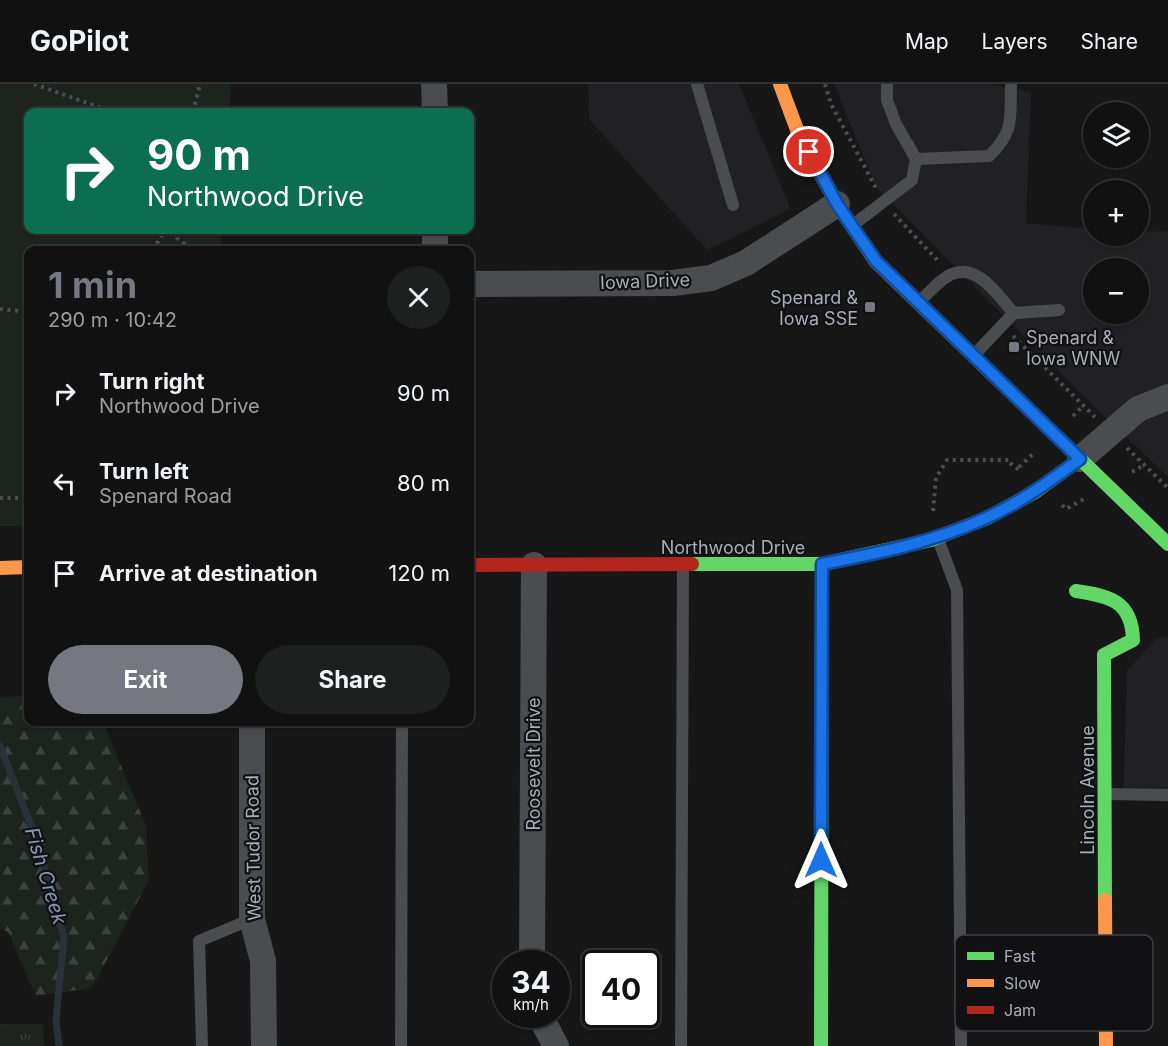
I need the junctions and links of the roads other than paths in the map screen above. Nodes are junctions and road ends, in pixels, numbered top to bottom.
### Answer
1 (434, 84) edge
2 (698, 84) edge
3 (780, 84) edge
4 (887, 84) edge
5 (1011, 84) edge
6 (435, 108) edge
7 (916, 159) junction
8 (837, 204) junction
9 (733, 205) dead end
10 (852, 226) junction
11 (474, 284) edge
12 (918, 303) junction
13 (1059, 309) dead end
14 (1014, 313) junction
15 (973, 356) junction
16 (1168, 397) edge
17 (1080, 459) junction
18 (938, 538) junction
19 (1168, 544) edge
20 (822, 564) junction
21 (474, 565) edge
22 (534, 565) junction
23 (683, 565) junction
24 (24, 567) edge
25 (0, 568) edge
26 (1076, 591) dead end
27 (252, 726) edge
28 (402, 726) edge
29 (1105, 794) junction
30 (1168, 795) edge
31 (252, 919) junction
32 (961, 935) edge
33 (1106, 935) edge
34 (531, 950) edge
35 (546, 1028) edge
36 (962, 1031) edge
37 (1107, 1031) edge
38 (202, 1046) edge
39 (264, 1046) edge
40 (401, 1046) edge
41 (556, 1046) edge
42 (681, 1046) edge
43 (821, 1046) edge
44 (962, 1046) edge
45 (1107, 1046) edge

1 - 6 street
2 - 9 lane
3 - 8 street
4 - 7 lane
5 - 7 lane
7 - 10 lane
8 - 10 street
8 - 11 street, Iowa Drive
10 - 12 street
12 - 14 lane
12 - 15 street
13 - 14 lane
14 - 15 lane
15 - 17 street
16 - 17 street
17 - 18 street, Northwood Drive
17 - 19 street
18 - 20 street, Northwood Drive
18 - 32 lane
20 - 23 street, Northwood Drive
20 - 43 street
21 - 22 street, Northwood Drive
22 - 23 street, Northwood Drive
22 - 34 street, Roosevelt Drive
23 - 42 lane
24 - 25 street
26 - 29 street, Lincoln Avenue
27 - 31 street, West Tudor Road
28 - 40 lane
29 - 30 lane
29 - 33 street, Lincoln Avenue
31 - 38 lane
31 - 39 street, West Tudor Road
35 - 41 street
36 - 44 lane
37 - 45 street, Lincoln Avenue

